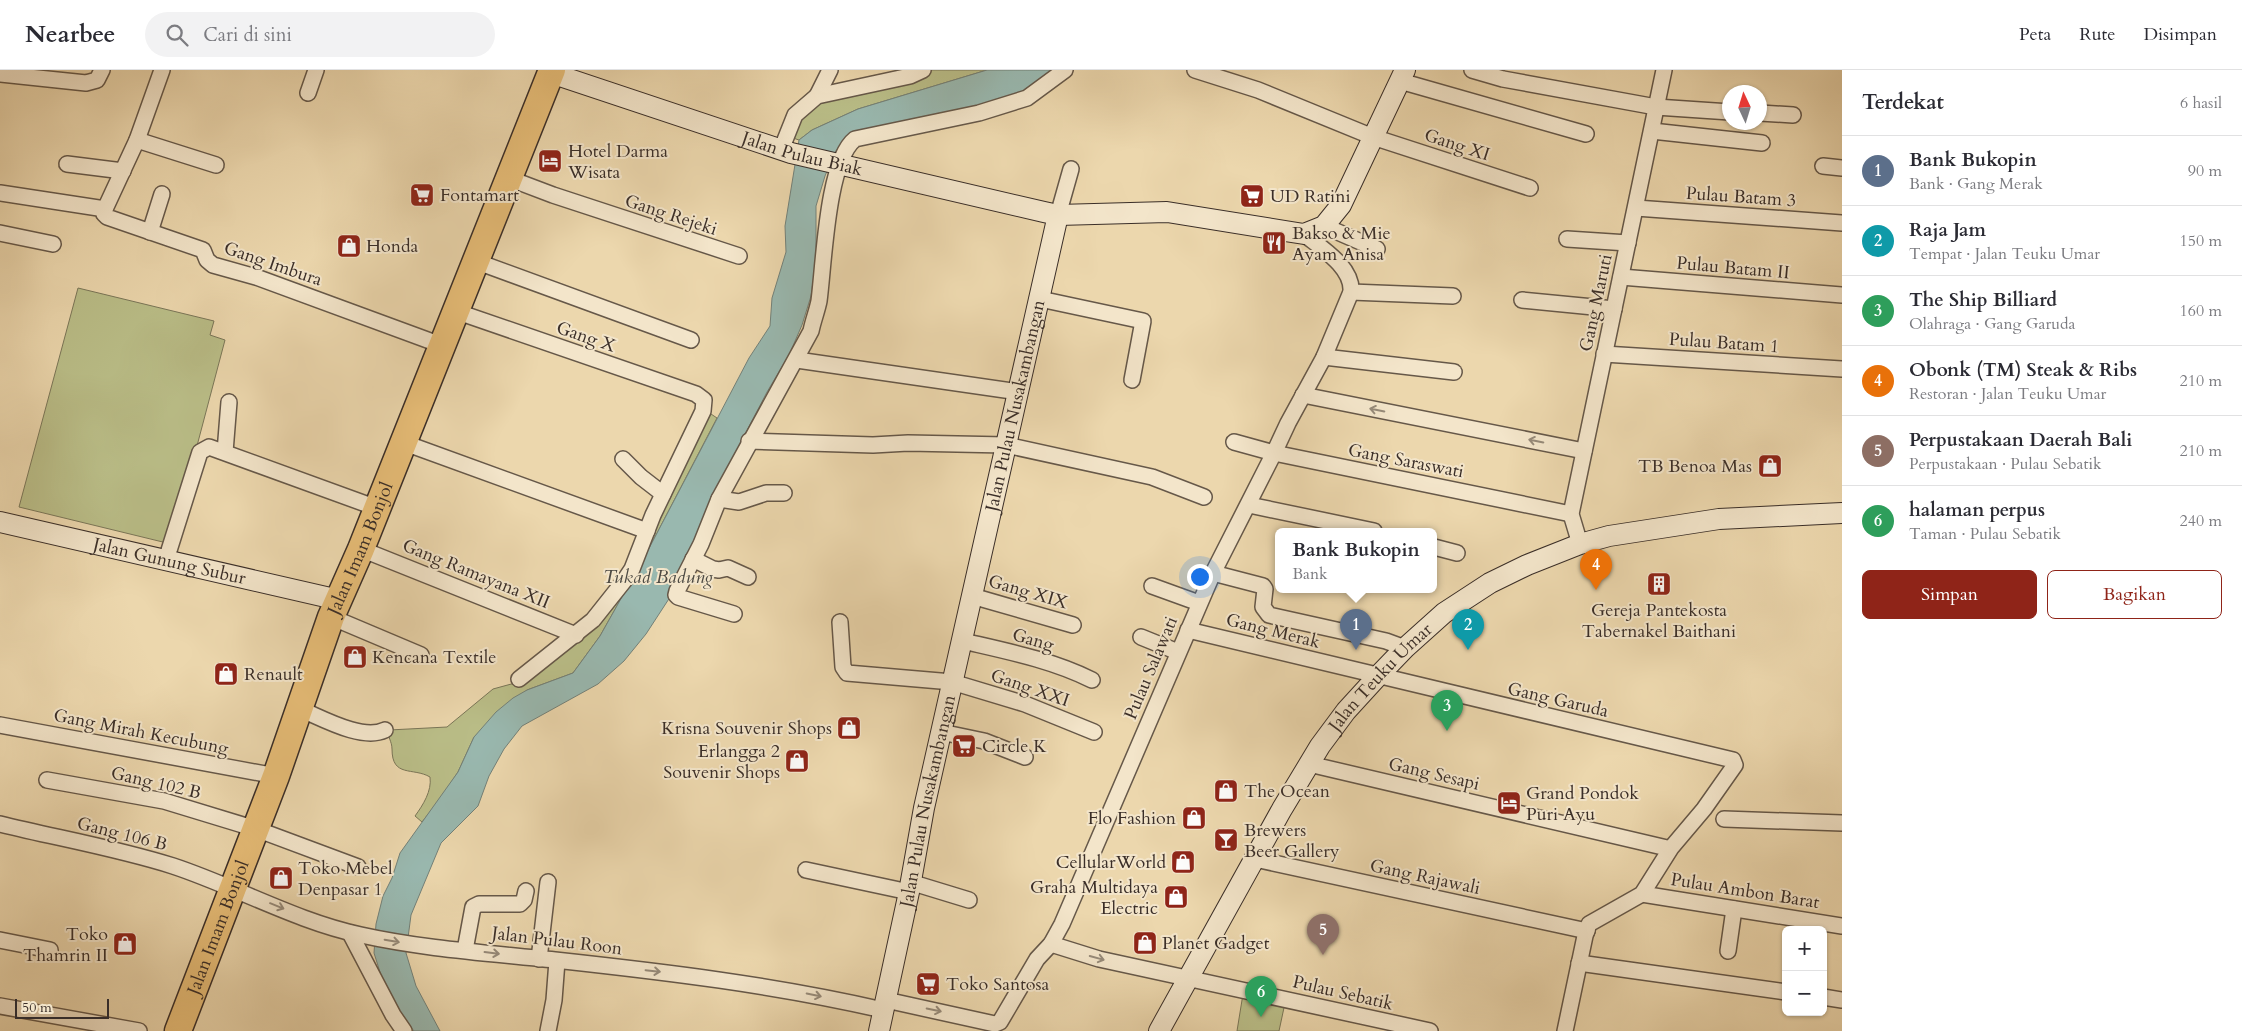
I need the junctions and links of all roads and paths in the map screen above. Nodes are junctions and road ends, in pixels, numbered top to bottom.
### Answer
1 (102, 70) edge
2 (162, 70) edge
3 (316, 70) edge
4 (830, 70) edge
5 (923, 70) edge
6 (1065, 70) edge
7 (1195, 70) edge
8 (1472, 70) edge
9 (1664, 70) edge
10 (547, 71) edge
11 (0, 74) edge
12 (29, 74) edge
13 (1403, 75) edge
14 (308, 92) dead end
15 (817, 96) junction
16 (1656, 106) junction
17 (1722, 111) edge
18 (1767, 113) edge
19 (1793, 115) dead end
20 (1652, 132) junction
21 (1586, 134) dead end
22 (1373, 137) junction
23 (137, 140) junction
24 (1762, 143) dead end
25 (786, 151) junction
26 (837, 163) junction
27 (67, 164) dead end
28 (216, 165) dead end
29 (1823, 166) dead end
30 (1842, 168) edge
31 (1071, 169) dead end
32 (124, 171) junction
33 (508, 178) junction
34 (1530, 188) dead end
35 (0, 193) edge
36 (162, 194) dead end
37 (1636, 208) junction
38 (105, 209) junction
39 (1058, 215) junction
40 (1842, 223) edge
41 (1324, 226) junction
42 (150, 232) junction
43 (0, 233) edge
44 (1304, 234) junction
45 (1567, 239) dead end
46 (1628, 243) junction
47 (53, 244) dead end
48 (1377, 249) dead end
49 (739, 256) dead end
50 (475, 261) junction
51 (1621, 277) junction
52 (1351, 292) junction
53 (1453, 296) dead end
54 (1842, 296) edge
55 (1040, 300) junction
56 (1522, 300) dead end
57 (1614, 309) junction
58 (455, 311) junction
59 (691, 340) dead end
60 (441, 346) junction
61 (1604, 354) junction
62 (1324, 357) junction
63 (796, 360) junction
64 (1842, 369) edge
65 (1454, 372) dead end
66 (1132, 380) dead end
67 (1019, 392) junction
68 (1302, 395) junction
69 (229, 402) dead end
70 (750, 441) junction
71 (402, 442) junction
72 (1234, 442) dead end
73 (1006, 445) junction
74 (1584, 451) junction
75 (225, 452) junction
76 (1274, 453) junction
77 (623, 459) dead end
78 (663, 494) junction
79 (784, 494) dead end
80 (1204, 498) dead end
81 (719, 500) junction
82 (1249, 505) junction
83 (377, 508) junction
84 (1842, 513) edge
85 (1571, 514) junction
86 (0, 522) edge
87 (1360, 528) edge
88 (648, 531) junction
89 (1580, 544) junction
90 (1437, 548) edge
91 (361, 549) junction
92 (1457, 553) dead end
93 (693, 559) junction
94 (166, 560) junction
95 (1213, 573) junction
96 (748, 577) dead end
97 (1152, 586) dead end
98 (972, 596) junction
99 (1200, 604) junction
100 (335, 609) junction
101 (734, 614) dead end
102 (840, 622) dead end
103 (1074, 625) dead end
104 (1188, 630) junction
105 (576, 635) junction
106 (1142, 637) dead end
107 (963, 641) junction
108 (1405, 648) junction
109 (1178, 652) junction
110 (421, 655) dead end
111 (1378, 676) junction
112 (519, 679) dead end
113 (1092, 680) dead end
114 (952, 682) junction
115 (300, 709) junction
116 (0, 725) edge
117 (385, 730) dead end
118 (941, 732) junction
119 (1094, 732) dead end
120 (1025, 758) dead end
121 (1309, 764) junction
122 (276, 776) junction
123 (47, 780) dead end
124 (1724, 819) dead end
125 (1842, 823) edge
126 (0, 824) edge
127 (256, 829) junction
128 (1667, 848) dead end
129 (1255, 859) junction
130 (358, 867) dead end
131 (806, 870) dead end
132 (548, 882) dead end
133 (910, 887) junction
134 (232, 889) junction
135 (526, 891) dead end
136 (1642, 894) junction
137 (969, 900) dead end
138 (1734, 909) junction
139 (1842, 926) edge
140 (1587, 931) junction
141 (355, 934) junction
142 (0, 940) edge
143 (1051, 944) junction
144 (50, 950) dead end
145 (465, 950) junction
146 (1728, 951) dead end
147 (538, 958) junction
148 (557, 960) junction
149 (1579, 963) junction
150 (1189, 978) junction
151 (1782, 991) edge
152 (1827, 998) edge
153 (1842, 1000) edge
154 (885, 1005) junction
155 (0, 1006) edge
156 (138, 1031) edge
157 (178, 1031) edge
158 (404, 1031) edge
159 (548, 1031) edge
160 (879, 1031) edge
161 (1159, 1031) edge
162 (1430, 1031) edge
163 (1564, 1031) edge

1 - 12 street
2 - 23 street
3 - 14 street
4 - 15 street
5 - 15 street
6 - 26 street
7 - 22 street, Gang XI
8 - 16 street
9 - 16 street, Gang Maruti
10 - 25 street, Jalan Pulau Biak
10 - 33 highway, Jalan Imam Bonjol
11 - 12 street
13 - 21 street
13 - 22 street
15 - 25 street
16 - 17 street
16 - 20 street, Gang Maruti
18 - 19 street
20 - 24 street
20 - 37 street, Gang Maruti
22 - 34 street, Gang XI
22 - 41 street
23 - 28 street
23 - 32 street
25 - 26 street, Jalan Pulau Biak
26 - 39 street, Jalan Pulau Biak
26 - 63 street
27 - 32 street
29 - 30 street
31 - 39 street
32 - 38 street
33 - 49 street, Gang Rejeki
33 - 50 highway, Jalan Imam Bonjol
35 - 38 street
36 - 42 street
37 - 40 street, Pulau Batam 3
37 - 46 street, Gang Maruti
38 - 42 street, Gang Imbura
39 - 44 street
39 - 55 street, Jalan Pulau Nusakambangan
41 - 44 street
41 - 48 street
42 - 60 street, Gang Imbura
43 - 47 street
44 - 52 street
45 - 46 street
46 - 51 street, Gang Maruti
50 - 58 highway, Jalan Imam Bonjol
50 - 59 street
51 - 54 street, Pulau Batam II
51 - 57 street, Gang Maruti
52 - 53 street
52 - 62 street, Pulau Salawati
55 - 66 street
55 - 67 street, Jalan Pulau Nusakambangan
56 - 57 street
57 - 61 street, Gang Maruti
58 - 60 highway, Jalan Imam Bonjol
58 - 78 street, Gang X
60 - 71 highway, Jalan Imam Bonjol
61 - 64 street, Pulau Batam 1
61 - 74 street, Gang Maruti
62 - 65 street
62 - 68 street, Pulau Salawati
63 - 67 street
63 - 70 street
67 - 73 street, Jalan Pulau Nusakambangan
74 -> 68 street
68 - 76 street, Pulau Salawati
69 - 75 street
70 - 73 street
70 - 81 street
71 - 83 highway, Jalan Imam Bonjol
71 - 88 street
72 - 76 street, Gang Saraswati
73 - 80 street
73 - 98 street, Jalan Pulau Nusakambangan
74 - 85 street, Gang Maruti
75 - 83 street
75 - 94 street
76 - 82 street, Pulau Salawati
76 - 85 street, Gang Saraswati
77 - 78 street
78 - 88 street
79 - 81 street
81 - 93 street
82 - 87 street
82 - 95 street, Pulau Salawati
83 - 91 highway, Jalan Imam Bonjol
84 - 89 street, Jalan Teuku Umar
85 - 89 street, Gang Maruti
86 - 94 street, Jalan Gunung Subur
88 - 105 street
89 - 108 street, Jalan Teuku Umar
90 - 92 street
91 - 100 highway, Jalan Imam Bonjol
91 - 105 street, Gang Ramayana XII
93 - 96 street
93 - 101 street
94 - 100 street, Jalan Gunung Subur
95 - 99 street, Pulau Salawati
95 - 108 street
97 - 99 street
98 - 103 street, Gang XIX
98 - 107 street, Jalan Pulau Nusakambangan
99 - 104 street, Pulau Salawati
100 - 110 street
100 - 115 highway, Jalan Imam Bonjol
102 - 114 street, Gang XXI
104 - 109 street, Pulau Salawati
104 - 111 street, Gang Merak
105 - 112 street
106 - 109 street
107 - 113 street, Gang
107 - 114 street, Jalan Pulau Nusakambangan
108 - 111 street, Jalan Teuku Umar
109 - 143 street, Pulau Salawati
111 - 121 street, Jalan Teuku Umar
111 - 136 street, Gang Garuda
114 - 118 street, Jalan Pulau Nusakambangan
114 - 119 street, Gang XXI
115 - 117 street
115 - 122 highway, Jalan Imam Bonjol
116 - 122 street, Gang Mirah Kecubung
118 - 120 street
118 - 133 street, Jalan Pulau Nusakambangan
121 - 128 street, Gang Sesapi
121 - 129 street, Jalan Teuku Umar
122 - 127 highway, Jalan Imam Bonjol
123 - 127 street, Gang 102 B
124 - 125 street
126 - 134 street, Gang 106 B
127 - 130 street, Gang 102 B
127 - 134 highway, Jalan Imam Bonjol
129 - 140 street, Gang Rajawali
129 - 150 street, Jalan Teuku Umar
131 - 133 street
132 - 147 street
133 - 137 street
133 - 154 street, Jalan Pulau Nusakambangan
134 -> 141 street, Jalan Pulau Roon
134 - 157 highway, Jalan Imam Bonjol
135 - 145 street
136 - 138 street, Pulau Ambon Barat
136 - 140 street
138 - 139 street, Pulau Ambon Barat
138 - 146 street
140 - 149 street
141 -> 145 street, Jalan Pulau Roon
141 - 158 street
142 - 144 street
143 -> 150 street, Pulau Sebatik
154 -> 143 street, Pulau Salawati
145 -> 147 street, Jalan Pulau Roon
147 - 148 street, Jalan Pulau Roon
148 -> 154 street, Jalan Pulau Roon
148 - 159 street
149 - 151 street
149 - 163 street
150 - 161 street, Jalan Teuku Umar
150 - 162 street, Pulau Sebatik
152 - 153 street
154 - 160 street, Jalan Pulau Nusakambangan
155 - 156 street

